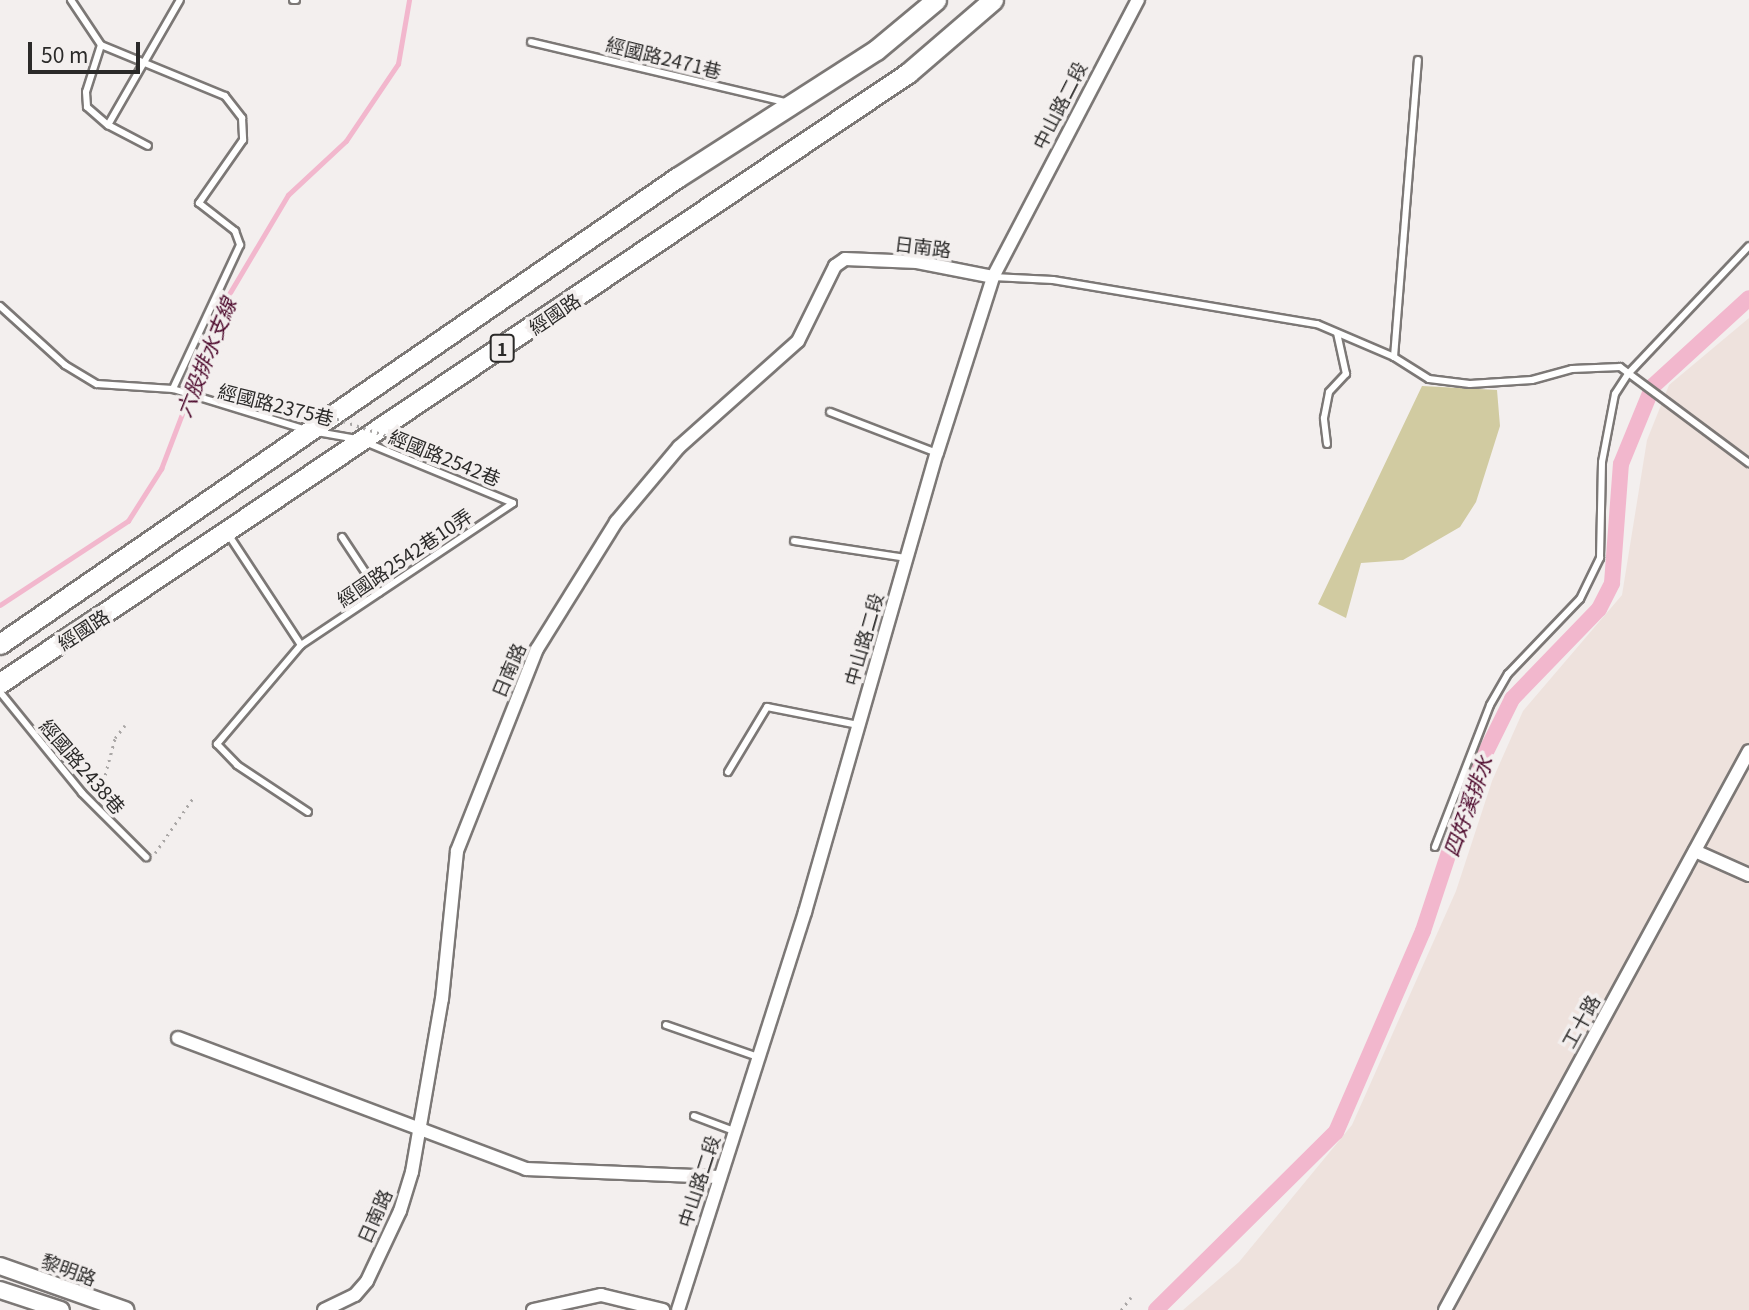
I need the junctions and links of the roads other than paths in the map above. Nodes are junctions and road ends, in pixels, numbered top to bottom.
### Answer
1 (71, 0) edge
2 (180, 0) edge
3 (936, 0) edge
4 (993, 0) edge
5 (1138, 0) edge
6 (531, 42) dead end
7 (101, 45) junction
8 (1418, 60) dead end
9 (144, 63) junction
10 (789, 104) junction
11 (108, 125) junction
12 (148, 146) dead end
13 (1749, 246) edge
14 (993, 277) junction
15 (0, 306) edge
16 (1337, 332) junction
17 (1394, 357) junction
18 (1628, 373) junction
19 (173, 389) junction
20 (831, 412) dead end
21 (307, 430) junction
22 (363, 441) junction
23 (1327, 444) dead end
24 (937, 453) junction
25 (1749, 463) edge
26 (513, 503) joint
27 (228, 534) junction
28 (342, 537) dead end
29 (794, 541) dead end
30 (907, 558) junction
31 (379, 593) junction
32 (0, 644) edge
33 (301, 645) junction
34 (0, 683) edge
35 (0, 692) edge
36 (858, 724) junction
37 (1749, 751) edge
38 (728, 772) dead end
39 (308, 812) dead end
40 (1436, 847) dead end
41 (1695, 851) junction
42 (146, 857) road end
43 (1749, 875) edge
44 (666, 1025) dead end
45 (178, 1038) dead end
46 (758, 1057) junction
47 (694, 1116) dead end
48 (418, 1127) junction
49 (734, 1131) junction
50 (719, 1177) junction
51 (0, 1266) edge
52 (0, 1290) edge
53 (61, 1310) edge
54 (125, 1310) edge
55 (324, 1310) edge
56 (533, 1310) edge
57 (663, 1310) edge
58 (678, 1310) edge
59 (1445, 1310) edge

1 - 7 lane
2 - 9 lane
3 - 10 main road, 經國路 / 1
4 - 22 main road, 經國路 / 1
5 - 14 street, 中山路二段
6 - 10 lane, 經國路2471巷
7 - 9 lane
7 - 11 lane
8 - 17 lane
9 - 11 lane
9 - 19 lane
10 - 21 main road, 經國路 / 1
11 - 12 lane
13 - 18 lane
14 - 16 lane
14 - 24 street, 中山路二段
14 - 48 street, 日南路
15 - 19 lane, 經國路2375巷
16 - 17 lane
16 - 23 lane
17 - 18 lane
18 - 25 lane
18 - 40 lane
19 - 21 lane, 經國路2375巷
20 - 24 lane
21 - 22 lane, 經國路2375巷
21 - 32 main road, 經國路 / 1
22 - 26 lane, 經國路2542巷
22 - 27 main road, 經國路 / 1
24 - 30 street, 中山路二段
26 - 31 lane, 經國路2542巷10弄
27 - 33 lane
27 - 34 main road, 經國路 / 1
28 - 31 lane
29 - 30 lane
30 - 36 street, 中山路二段
31 - 33 lane, 經國路2542巷10弄
33 - 39 lane, 經國路2542巷10弄
35 - 42 lane, 經國路2438巷
36 - 38 lane
36 - 46 street, 中山路二段
37 - 41 street, 工十路
41 - 43 street
41 - 59 street, 工十路
44 - 46 lane
45 - 48 street
46 - 49 street, 中山路二段
47 - 49 lane
48 - 50 street
48 - 55 street, 日南路
49 - 50 street, 中山路二段
50 - 58 street, 中山路二段
51 - 54 street, 黎明路
52 - 53 street
56 - 57 street

